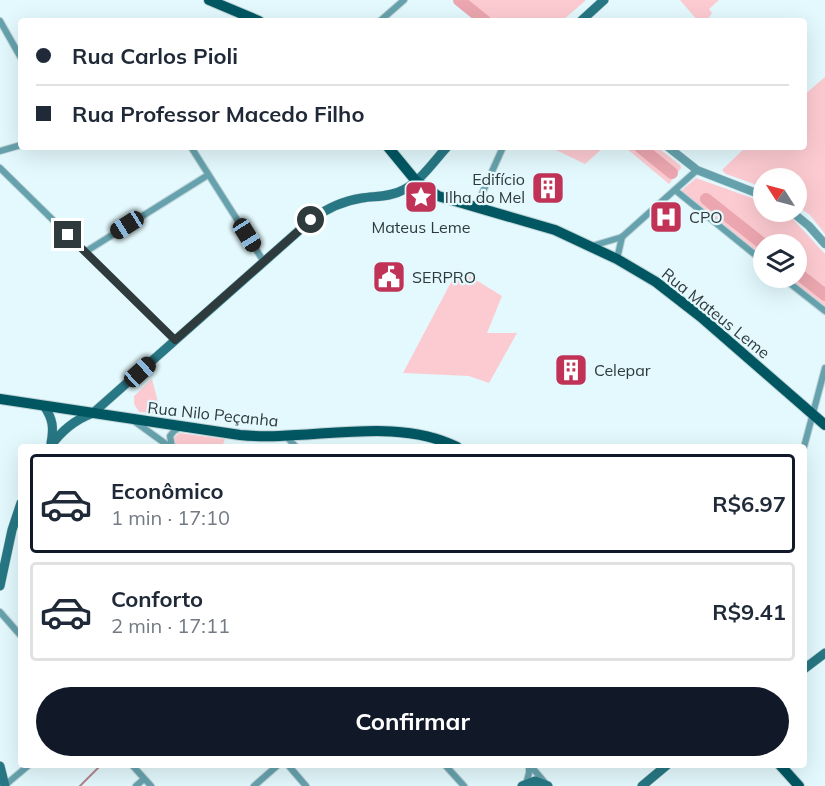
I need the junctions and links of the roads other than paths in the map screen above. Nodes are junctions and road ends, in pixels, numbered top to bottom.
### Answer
1 (209, 0) edge
2 (404, 0) edge
3 (604, 0) edge
4 (252, 18) edge
5 (383, 18) edge
6 (584, 18) edge
7 (0, 21) edge
8 (18, 53) edge
9 (18, 146) edge
10 (193, 150) edge
11 (390, 150) edge
12 (444, 150) edge
13 (502, 150) edge
14 (672, 150) edge
15 (0, 151) edge
16 (0, 168) edge
17 (697, 170) junction
18 (208, 175) junction
19 (416, 181) junction
20 (675, 190) junction
21 (753, 192) edge
22 (476, 207) junction
23 (804, 222) edge
24 (622, 237) junction
25 (825, 244) edge
26 (592, 246) junction
27 (85, 252) junction
28 (753, 253) edge
29 (617, 259) junction
30 (264, 262) junction
31 (796, 288) edge
32 (825, 311) edge
33 (175, 340) junction
34 (825, 368) edge
35 (0, 399) edge
36 (45, 406) junction
37 (93, 413) junction
38 (813, 415) junction
39 (131, 419) junction
40 (825, 425) edge
41 (181, 427) junction
42 (287, 437) junction
43 (51, 444) edge
44 (53, 444) edge
45 (167, 444) edge
46 (171, 444) edge
47 (293, 444) edge
48 (449, 444) edge
49 (805, 444) edge
50 (18, 512) edge
51 (0, 586) edge
52 (0, 612) edge
53 (18, 633) edge
54 (825, 653) edge
55 (807, 667) edge
56 (0, 766) edge
57 (26, 768) edge
58 (135, 768) edge
59 (275, 768) edge
60 (291, 768) edge
61 (449, 768) edge
62 (530, 768) edge
63 (533, 768) edge
64 (664, 768) edge
65 (783, 768) edge
66 (144, 779) junction
67 (524, 785) edge
68 (547, 785) edge
69 (5, 786) edge
70 (136, 786) edge
71 (151, 786) edge
72 (254, 786) edge
73 (306, 786) edge
74 (464, 786) edge
75 (642, 786) edge
76 (799, 786) edge

1 - 4 main road
2 - 5 street
3 - 6 main road
7 - 8 street
9 - 15 street
10 - 18 street
11 - 19 main road, Rua Mateus Leme
12 - 19 main road
13 - 22 street
14 - 17 street
16 - 27 street
17 - 20 street
17 - 21 street
18 - 27 street
18 - 30 street
19 - 22 main road, Rua Mateus Leme
19 - 30 main road
20 - 24 street
20 - 28 street
22 - 26 main road, Rua Mateus Leme
23 - 25 street
24 - 26 street
24 - 29 street
26 - 29 main road, Rua Mateus Leme
27 - 33 street
29 - 38 main road, Rua Mateus Leme
30 - 33 main road
31 - 32 street
33 - 37 main road
34 - 38 street
35 - 36 main road, Rua Nilo Peçanha
36 - 37 main road, Rua Nilo Peçanha
36 - 43 main road
37 - 39 main road, Rua Nilo Peçanha
37 - 44 main road
38 - 40 main road, Rua Mateus Leme
38 - 49 street
39 - 41 main road, Rua Nilo Peçanha
39 - 45 street
41 - 42 main road, Rua Nilo Peçanha
41 - 46 street
42 - 47 street
42 - 48 main road, Rua Nilo Peçanha
50 - 51 main road
52 - 53 street
54 - 55 main road
56 - 69 main road
57 - 69 street
58 - 66 street
59 - 72 street
60 - 73 street
61 - 74 street
62 - 67 street
63 - 68 street
64 - 75 main road
65 - 76 main road
66 - 70 street
66 - 71 street
67 - 68 main road

